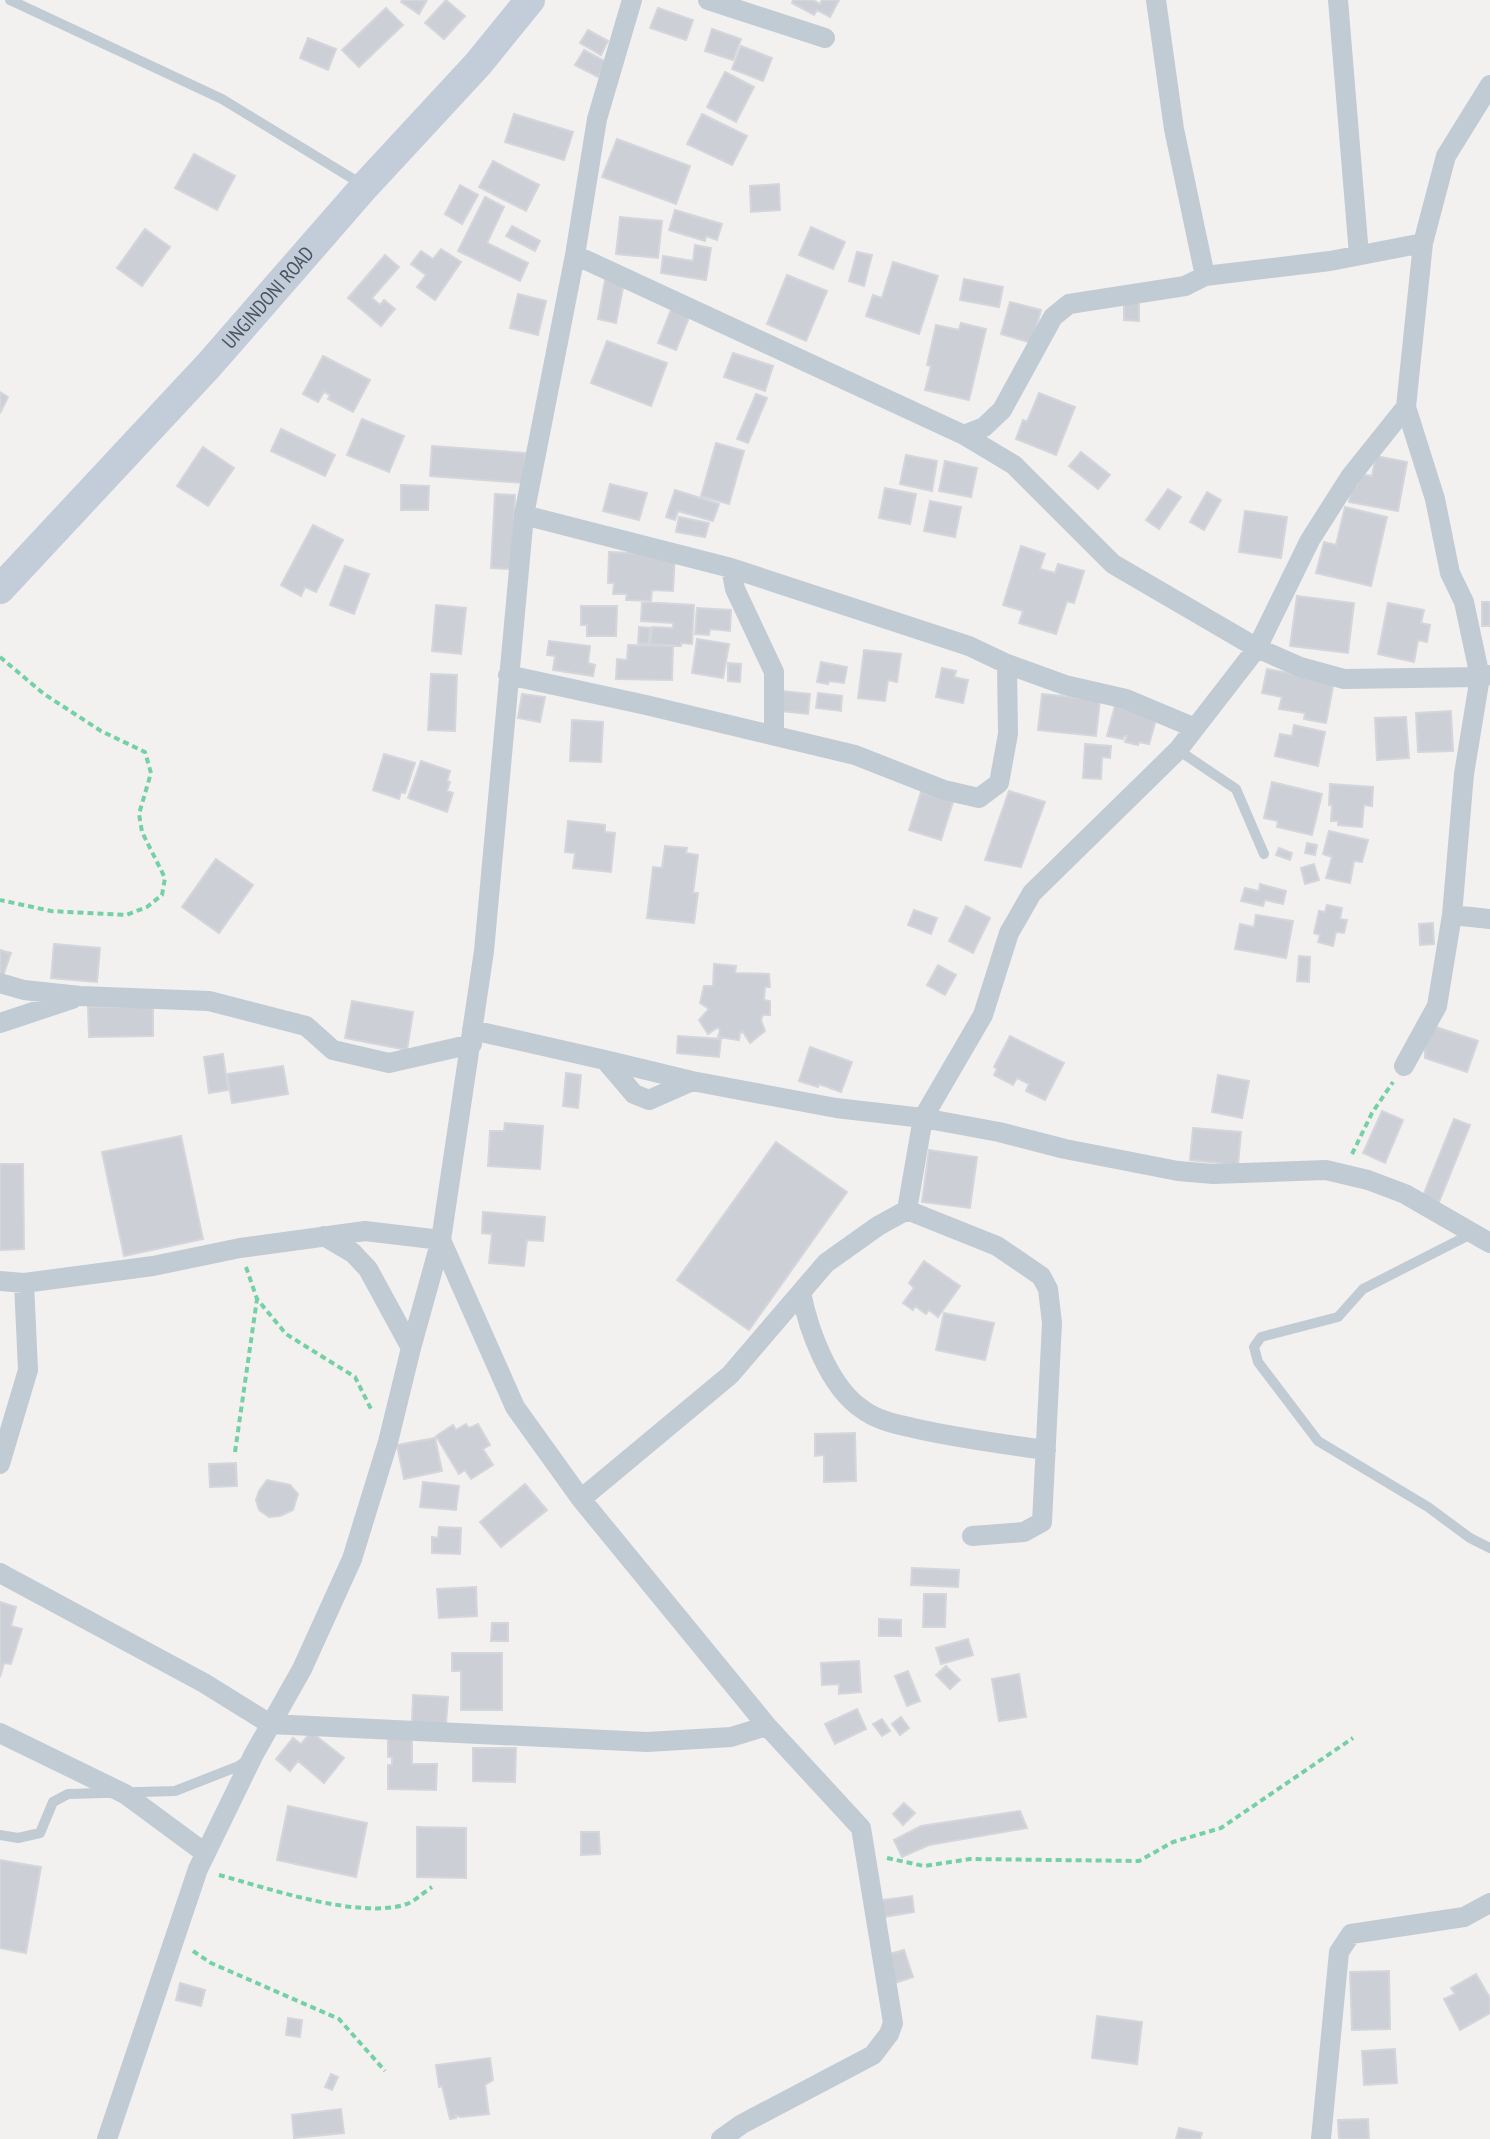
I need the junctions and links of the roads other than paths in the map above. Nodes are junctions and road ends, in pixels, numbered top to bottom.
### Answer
1 (10, 0) edge
2 (530, 0) edge
3 (632, 0) edge
4 (708, 0) edge
5 (1156, 0) edge
6 (1338, 0) edge
7 (825, 38) dead end
8 (1490, 85) edge
9 (365, 186) junction
10 (1423, 243) junction
11 (575, 255) junction
12 (1359, 255) junction
13 (1205, 276) junction
14 (1406, 407) junction
15 (964, 435) junction
16 (524, 515) junction
17 (731, 568) junction
18 (0, 589) edge
19 (1257, 648) junction
20 (1007, 664) junction
21 (508, 675) junction
22 (1485, 676) edge
23 (1195, 728) junction
24 (774, 735) junction
25 (1178, 750) junction
26 (1264, 854) dead end
27 (1452, 915) junction
28 (1490, 919) edge
29 (0, 983) edge
30 (80, 996) junction
31 (0, 1023) edge
32 (472, 1037) junction
33 (605, 1060) junction
34 (1404, 1066) road end
35 (692, 1081) junction
36 (923, 1118) junction
37 (907, 1210) junction
38 (1471, 1234) junction
39 (324, 1236) junction
40 (441, 1240) junction
41 (1490, 1243) edge
42 (0, 1281) edge
43 (24, 1283) junction
44 (801, 1292) junction
45 (411, 1348) junction
46 (1046, 1450) junction
47 (0, 1464) edge
48 (581, 1499) junction
49 (972, 1536) dead end
50 (1490, 1548) edge
51 (0, 1573) edge
52 (270, 1724) junction
53 (767, 1726) junction
54 (0, 1733) edge
55 (254, 1754) junction
56 (125, 1794) junction
57 (0, 1835) edge
58 (201, 1861) junction
59 (1490, 1903) edge
60 (107, 2139) edge
61 (721, 2139) edge
62 (1321, 2139) edge

1 - 9 lane
2 - 9 main road, UNGINDONI ROAD
3 - 11 street
4 - 7 street
5 - 13 street
6 - 12 street
8 - 10 street
9 - 18 main road, UNGINDONI ROAD
10 - 12 street
10 - 14 street
11 - 15 street
11 - 16 street
12 - 13 street
13 - 15 street
14 - 19 street
14 - 22 street
15 - 19 street
16 - 17 street
16 - 21 street
17 - 20 street
17 - 24 street
19 - 22 street
19 - 23 street
20 - 23 street
20 - 24 street
21 - 24 street
21 - 32 street
22 - 27 street
23 - 25 street
25 - 26 lane
25 - 36 street
27 - 28 street
27 - 34 street
29 - 30 street
30 - 31 street
30 - 32 street
32 - 33 street
32 - 40 street
33 - 35 street
33 - 35 street
35 - 36 street
36 - 37 street
36 - 38 street
37 - 44 street
37 - 46 street
38 - 41 street
38 - 50 lane
39 - 40 street
39 - 43 street
39 - 45 street
40 - 45 street
40 - 48 street
42 - 43 street
43 - 47 street
44 - 46 street
44 - 48 street
45 - 52 street
46 - 49 street
48 - 53 street
51 - 52 street
52 - 53 street
52 - 55 street
53 - 61 street
54 - 56 street
55 - 56 lane
55 - 58 street
56 - 57 lane
56 - 58 street
58 - 60 street
59 - 62 street

